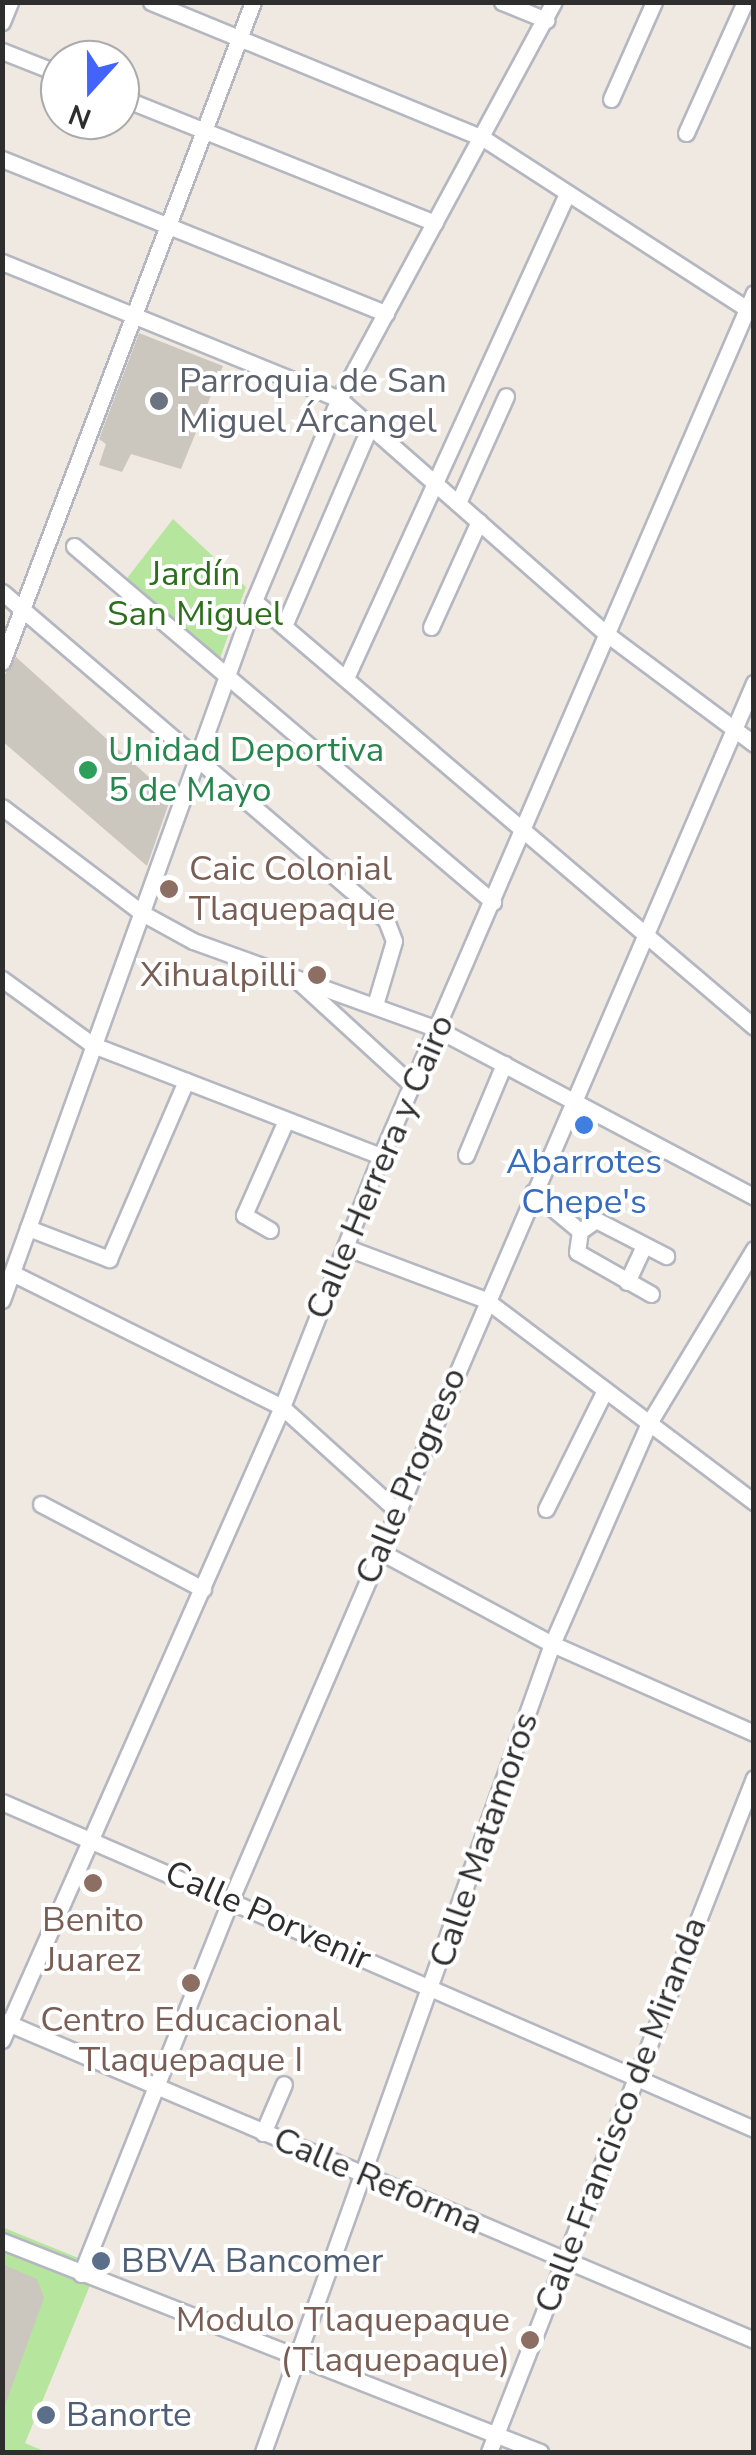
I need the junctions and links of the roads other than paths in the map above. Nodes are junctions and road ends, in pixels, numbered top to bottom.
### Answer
1 (10, 2) edge
2 (151, 2) edge
3 (253, 2) edge
4 (502, 2) edge
5 (554, 2) edge
6 (654, 2) edge
7 (745, 2) edge
8 (546, 20) junction
9 (2, 22) edge
10 (240, 37) junction
11 (2, 51) edge
12 (40, 66) edge
13 (610, 99) dead end
14 (140, 105) edge
15 (204, 130) junction
16 (686, 133) dead end
17 (483, 138) junction
18 (2, 159) edge
19 (566, 196) junction
20 (435, 223) junction
21 (166, 225) junction
22 (2, 262) edge
23 (750, 301) edge
24 (135, 312) junction
25 (386, 313) junction
26 (506, 396) dead end
27 (339, 399) junction
28 (370, 426) junction
29 (433, 480) junction
30 (458, 503) junction
31 (479, 521) junction
32 (74, 546) dead end
33 (2, 592) edge
34 (254, 601) junction
35 (22, 609) junction
36 (284, 626) junction
37 (431, 627) dead end
38 (608, 635) junction
39 (2, 662) edge
40 (227, 674) junction
41 (346, 678) junction
42 (754, 683) edge
43 (734, 729) junction
44 (754, 744) edge
45 (198, 757) junction
46 (2, 807) edge
47 (525, 830) junction
48 (493, 902) junction
49 (142, 913) junction
50 (646, 930) junction
51 (292, 976) junction
52 (2, 979) edge
53 (375, 1005) junction
54 (754, 1028) edge
55 (438, 1030) junction
56 (93, 1045) junction
57 (504, 1064) junction
58 (186, 1081) junction
59 (412, 1086) junction
60 (572, 1100) junction
61 (286, 1120) junction
62 (466, 1155) dead end
63 (380, 1156) junction
64 (533, 1192) junction
65 (754, 1197) edge
66 (28, 1228) junction
67 (270, 1230) dead end
68 (580, 1230) junction
69 (345, 1247) junction
70 (643, 1248) junction
71 (754, 1249) edge
72 (666, 1256) dead end
73 (12, 1273) junction
74 (627, 1282) junction
75 (651, 1294) dead end
76 (2, 1300) edge
77 (486, 1300) junction
78 (605, 1390) junction
79 (282, 1408) junction
80 (649, 1423) junction
81 (754, 1502) edge
82 (42, 1504) dead end
83 (546, 1508) dead end
84 (396, 1510) junction
85 (379, 1552) junction
86 (203, 1590) junction
87 (552, 1644) junction
88 (754, 1733) edge
89 (754, 1778) edge
90 (2, 1802) edge
91 (94, 1841) junction
92 (231, 1899) junction
93 (433, 1988) junction
94 (6, 2022) edge
95 (2, 2040) edge
96 (637, 2075) junction
97 (284, 2084) dead end
98 (156, 2086) junction
99 (754, 2129) edge
100 (263, 2133) junction
101 (364, 2178) junction
102 (2, 2241) edge
103 (564, 2259) junction
104 (81, 2274) junction
105 (754, 2340) edge
106 (297, 2360) junction
107 (496, 2436) junction
108 (263, 2452) edge
109 (489, 2452) edge
110 (540, 2452) edge

1 - 9 street
2 - 10 street
3 - 10 street
4 - 8 street
5 - 8 street
6 - 13 street
7 - 16 street
8 - 17 street
10 - 15 street
10 - 17 street
11 - 12 street
14 - 15 street
15 - 20 street
15 - 21 street
17 - 19 street
17 - 20 street
18 - 21 street
19 - 23 street
19 - 29 street
20 - 25 street
21 - 24 street
21 - 25 street
22 - 24 street
23 - 38 street, Calle Herrera y Cairo
24 - 27 street
24 - 35 street
25 - 27 street
26 - 30 street
27 - 28 street
27 - 34 street
28 - 29 street
28 - 36 street
29 - 30 street
29 - 41 street
30 - 31 street
31 - 37 street
31 - 38 street
32 - 40 street
33 - 35 street
34 - 36 street
34 - 40 street
35 - 39 street
35 - 45 street
36 - 41 street
38 - 43 street
38 - 47 street, Calle Herrera y Cairo
40 - 45 street
40 - 48 street
41 - 47 street
42 - 43 street, Calle Progreso
43 - 44 street
43 - 50 street, Calle Progreso
45 - 49 street
45 - 53 street
46 - 49 street
47 - 48 street, Calle Herrera y Cairo
47 - 50 street
48 - 55 street, Calle Herrera y Cairo
49 - 51 street
49 - 56 street
50 - 54 street
50 - 60 street, Calle Progreso
51 - 53 street
51 - 59 street
52 - 56 street
53 - 55 street
55 - 57 street
55 - 59 street, Calle Herrera y Cairo
56 - 58 street
56 - 66 street
57 - 60 street
57 - 62 street
58 - 61 street
58 - 66 street
59 - 63 street, Calle Herrera y Cairo
60 - 64 street, Calle Progreso
60 - 65 street
61 - 63 street
61 - 67 street
63 - 69 street, Calle Herrera y Cairo
64 - 68 street
64 - 77 street, Calle Progreso
66 - 73 street
68 - 70 street
68 - 74 street
69 - 77 street
69 - 79 street, Calle Herrera y Cairo
70 - 72 street
70 - 74 street
71 - 80 street, Calle Matamoros
73 - 76 street
73 - 79 street
74 - 75 street
77 - 78 street
77 - 84 street, Calle Progreso
78 - 80 street
78 - 83 street
79 - 84 street
79 - 86 street, Calle Herrera y Cairo
80 - 81 street
80 - 87 street, Calle Matamoros
82 - 86 street
84 - 85 street, Calle Progreso
85 - 87 street
85 - 92 street, Calle Progreso
86 - 91 street, Calle Herrera y Cairo
87 - 88 street
87 - 93 street, Calle Matamoros
89 - 96 street, Calle Francisco de Miranda
90 - 91 street, Calle Porvenir
91 - 92 street, Calle Porvenir
91 - 94 street, Calle Herrera y Cairo
92 - 93 street, Calle Porvenir
92 - 98 street, Calle Progreso
93 - 96 street, Calle Porvenir
93 - 101 street, Calle Matamoros
94 - 95 street, Calle Herrera y Cairo
94 - 98 street, Calle Reforma
96 - 99 street, Calle Porvenir
96 - 103 street, Calle Francisco de Miranda
97 - 100 street
98 - 100 street, Calle Reforma
98 - 104 street, Calle Progreso
100 - 101 street, Calle Reforma
101 - 103 street, Calle Reforma
101 - 106 street, Calle Matamoros
102 - 104 street
103 - 105 street, Calle Reforma
103 - 107 street, Calle Francisco de Miranda
104 - 106 street
106 - 107 street
106 - 108 street, Calle Matamoros
107 - 109 street, Calle Francisco de Miranda
107 - 110 street

